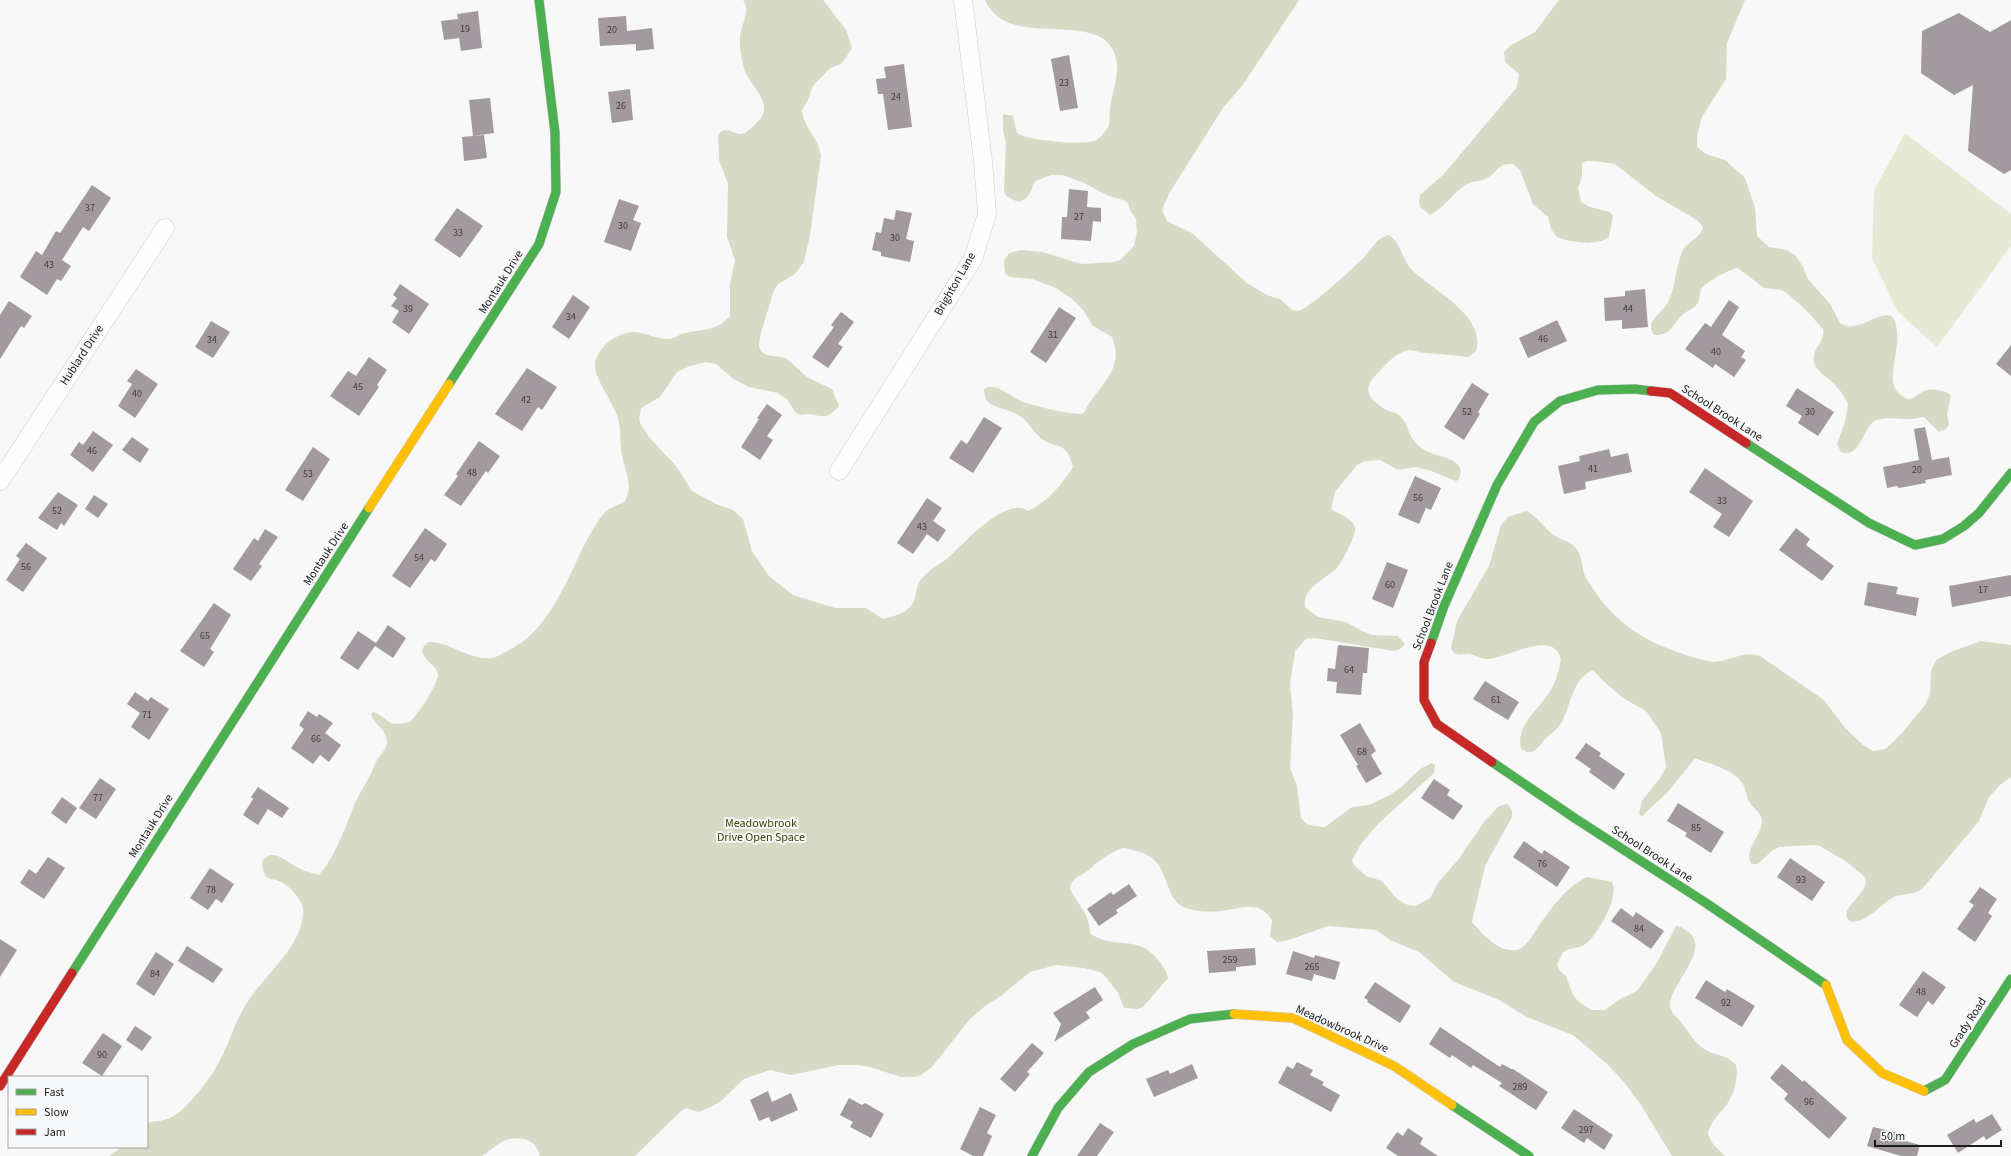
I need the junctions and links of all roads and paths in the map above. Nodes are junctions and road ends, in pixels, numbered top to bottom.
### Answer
1 (539, 0) edge
2 (963, 0) edge
3 (165, 228) dead end
4 (839, 471) dead end
5 (2011, 473) edge
6 (0, 481) edge
7 (2011, 979) edge
8 (1946, 1080) joint
9 (0, 1086) edge
10 (1032, 1156) edge
11 (1529, 1156) edge

1 - 9 street, Montauk Drive
2 - 4 street, Brighton Lane
3 - 6 street, Hublard Drive
5 - 8 street, School Brook Lane
7 - 8 street, Grady Road
10 - 11 street, Meadowbrook Drive

